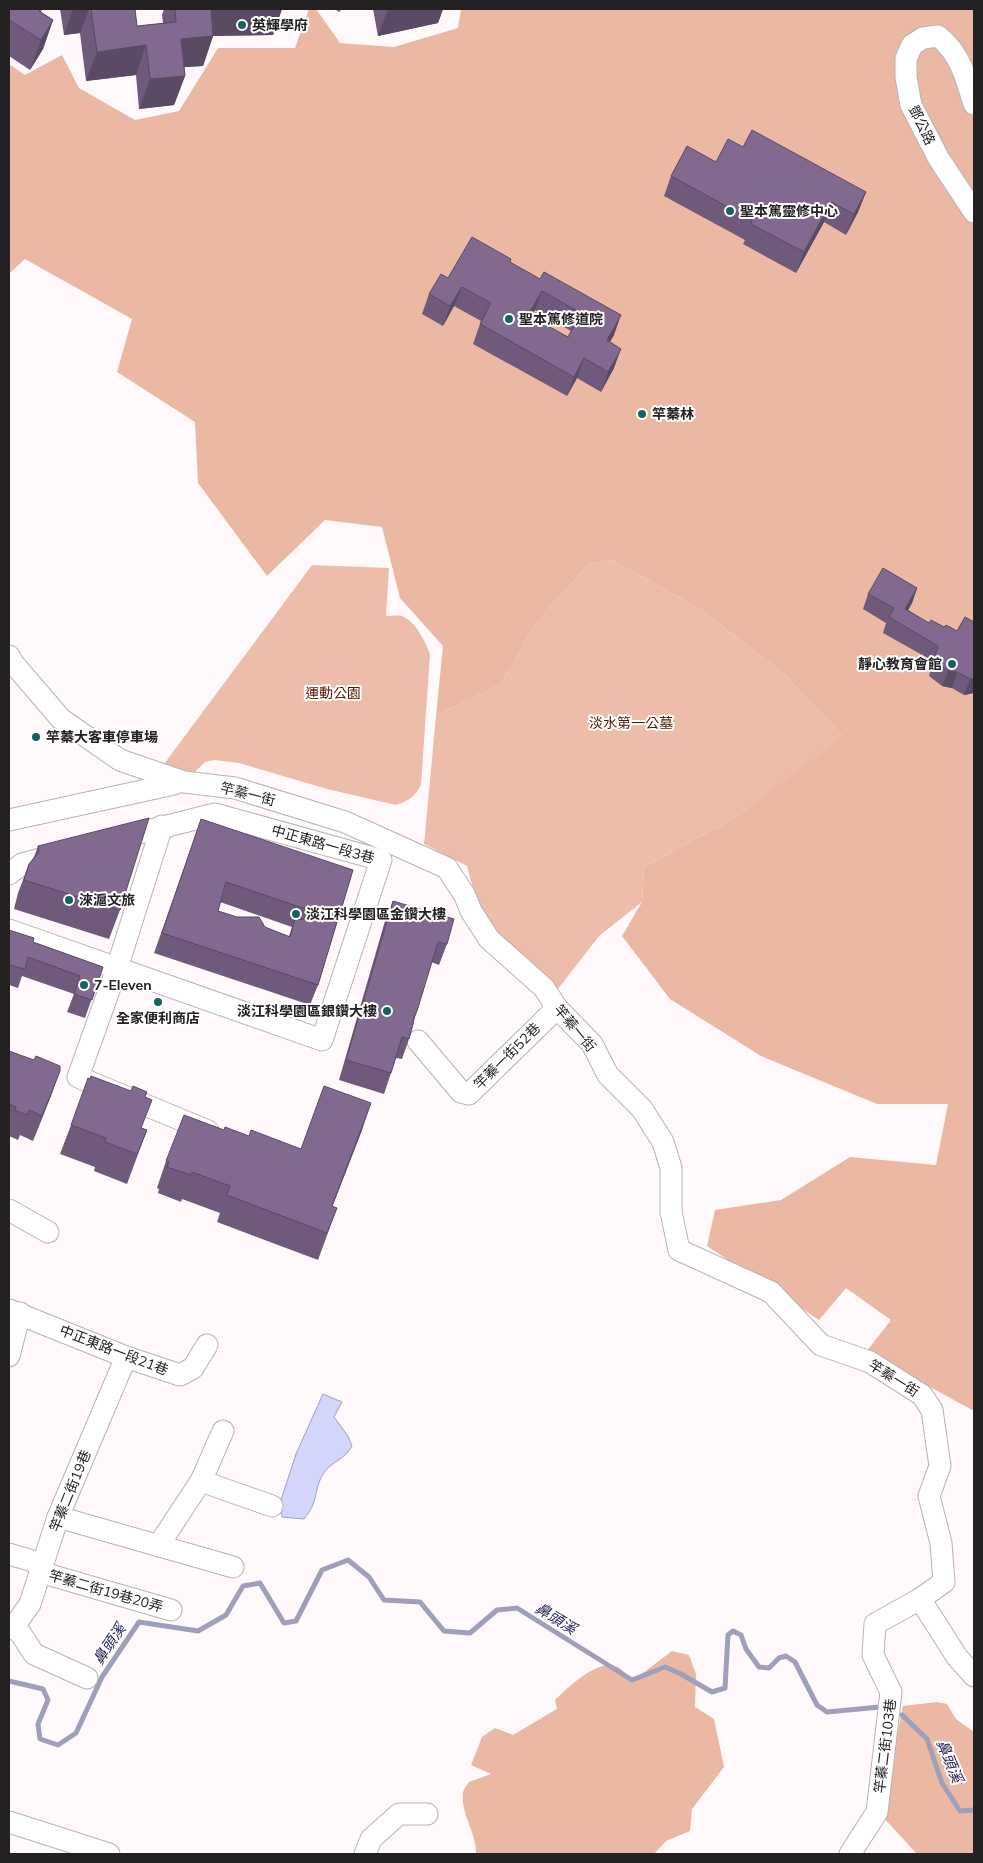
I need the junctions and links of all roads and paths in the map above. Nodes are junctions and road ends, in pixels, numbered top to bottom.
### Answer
1 (974, 104) edge
2 (974, 212) edge
3 (9, 656) edge
4 (174, 784) dead end
5 (9, 820) edge
6 (162, 826) junction
7 (9, 874) edge
8 (9, 930) edge
9 (117, 968) junction
10 (556, 1008) junction
11 (418, 1041) dead end
12 (231, 1140) edge
13 (9, 1210) edge
14 (48, 1232) dead end
15 (14, 1311) edge
16 (207, 1345) dead end
17 (9, 1356) edge
18 (126, 1357) junction
19 (223, 1431) dead end
20 (200, 1481) junction
21 (272, 1506) dead end
22 (58, 1517) junction
23 (158, 1546) junction
24 (9, 1554) edge
25 (233, 1567) dead end
26 (41, 1568) junction
27 (920, 1599) junction
28 (171, 1610) dead end
29 (12, 1627) edge
30 (974, 1676) edge
31 (87, 1678) dead end
32 (427, 1814) dead end
33 (9, 1822) edge
34 (72, 1848) edge
35 (109, 1854) edge
36 (365, 1854) edge
37 (850, 1854) edge

1 - 2 street, 鄧公路
3 - 10 street, 竿蓁一街
4 - 5 street
6 - 7 street, 中正東路一段3巷
6 - 9 street
6 - 9 street, 中正東路一段3巷
8 - 9 street, 中正東路一段3巷
9 - 12 street
10 - 11 street, 竿蓁一街52巷
10 - 27 street, 竿蓁一街
13 - 14 street
15 - 17 street
15 - 18 street, 中正東路一段21巷
16 - 18 street, 中正東路一段21巷
18 - 22 street, 竿蓁二街19巷
19 - 20 street
20 - 21 street
20 - 23 street
22 - 23 street
22 - 26 street, 竿蓁二街19巷
23 - 25 street
24 - 26 street, 竿蓁二街19巷20弄
26 - 28 street, 竿蓁二街19巷20弄
26 - 29 street, 竿蓁二街19巷
27 - 30 street
27 - 37 street, 竿蓁二街103巷
29 - 31 street, 竿蓁二街19巷
32 - 36 street
33 - 34 street
34 - 35 street

